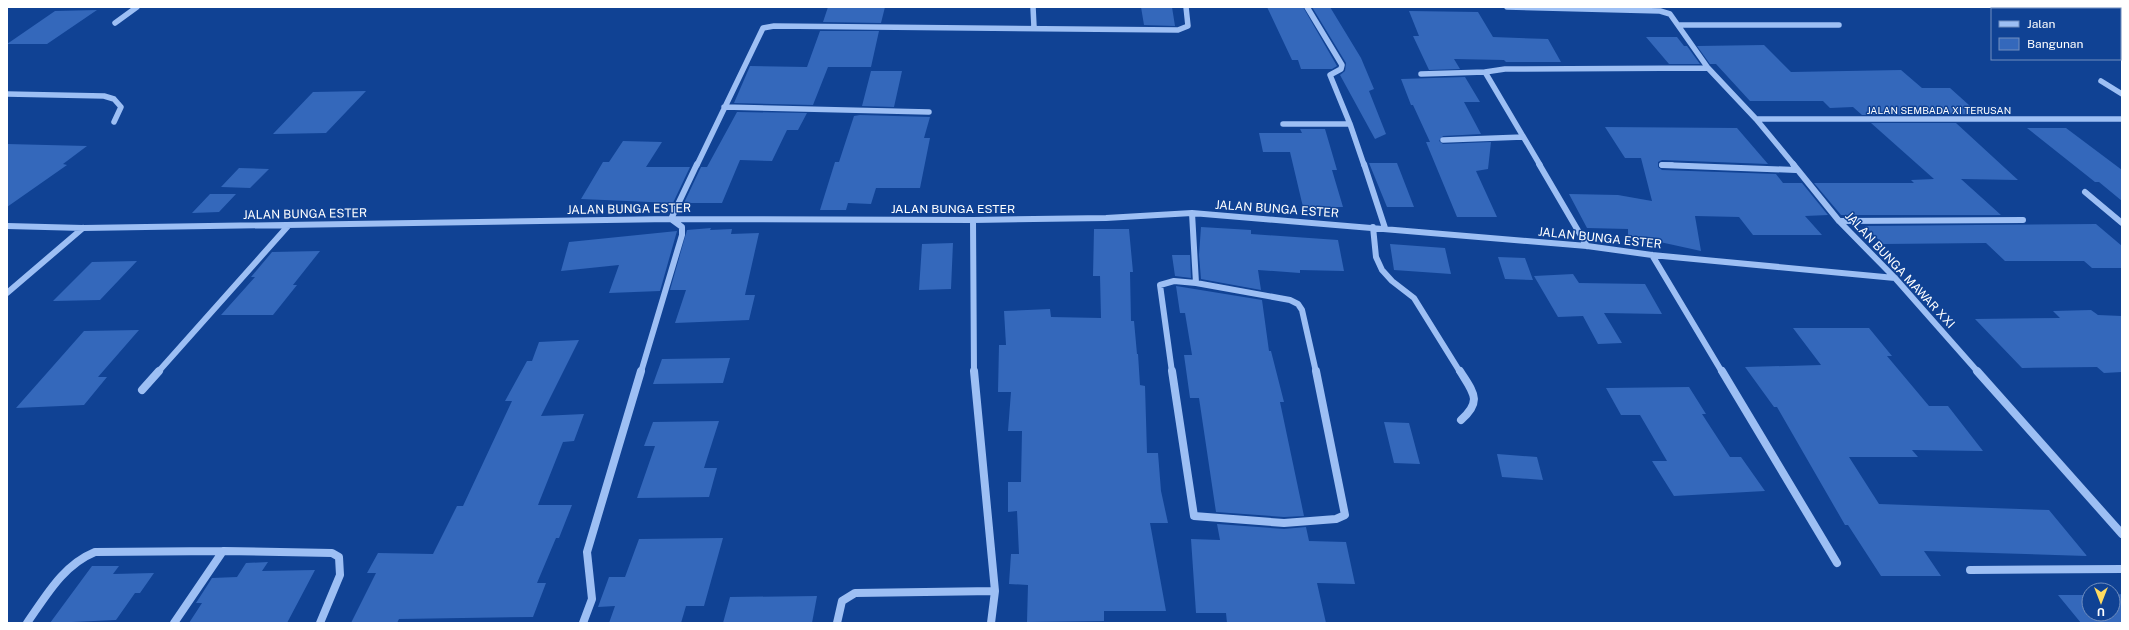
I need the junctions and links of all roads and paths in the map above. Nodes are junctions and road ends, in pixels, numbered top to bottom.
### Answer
1 (137, 7) edge
2 (1033, 7) edge
3 (1186, 7) edge
4 (1308, 7) edge
5 (1507, 7) edge
6 (115, 23) dead end
7 (1679, 25) junction
8 (1839, 25) dead end
9 (1034, 27) junction
10 (1708, 68) junction
11 (1485, 72) junction
12 (1421, 74) dead end
13 (2101, 81) dead end
14 (8, 94) edge
15 (2122, 94) edge
16 (724, 107) junction
17 (929, 112) dead end
18 (1756, 119) junction
19 (2122, 119) edge
20 (114, 122) dead end
21 (1283, 124) dead end
22 (1350, 124) junction
23 (1524, 138) junction
24 (1443, 140) dead end
25 (1662, 165) dead end
26 (1796, 170) junction
27 (2085, 192) dead end
28 (1192, 213) junction
29 (671, 220) junction
30 (973, 220) junction
31 (1839, 220) junction
32 (2023, 220) dead end
33 (2122, 223) edge
34 (7, 226) edge
35 (288, 226) junction
36 (1372, 227) junction
37 (83, 228) junction
38 (1385, 228) junction
39 (1588, 246) junction
40 (1652, 255) junction
41 (1895, 278) junction
42 (1196, 283) junction
43 (7, 293) edge
44 (142, 390) dead end
45 (1461, 420) dead end
46 (2122, 534) edge
47 (223, 551) junction
48 (1837, 563) dead end
49 (2122, 569) edge
50 (1970, 570) dead end
51 (995, 591) junction
52 (27, 623) edge
53 (174, 623) edge
54 (320, 623) edge
55 (583, 623) edge
56 (837, 623) edge
57 (991, 623) edge

1 - 6 street
2 - 9 street
3 - 9 street
4 - 22 street
5 - 7 street, JALAN BUNGA MAWAR XXI
7 - 8 street
7 - 10 street, JALAN BUNGA MAWAR XXI
9 - 16 street
10 - 11 street
10 - 18 street, JALAN BUNGA MAWAR XXI
11 - 12 street
11 - 23 street
13 - 15 street
14 - 20 street
16 - 17 street
16 - 29 street
18 - 19 street, JALAN SEMBADA XI TERUSAN
18 - 26 street, JALAN BUNGA MAWAR XXI
21 - 22 street
22 - 38 street
23 - 24 street
23 - 39 street
25 - 26 street
26 - 31 street, JALAN BUNGA MAWAR XXI
27 - 33 street
28 - 30 street, JALAN BUNGA ESTER
28 - 36 street, JALAN BUNGA ESTER
28 - 42 street
29 - 30 street, JALAN BUNGA ESTER
29 - 35 street, JALAN BUNGA ESTER
29 - 55 street
30 - 51 street
31 - 32 street
31 - 41 street, JALAN BUNGA MAWAR XXI
34 - 37 street, JALAN BUNGA ESTER
35 - 37 street, JALAN BUNGA ESTER
35 - 44 street
36 - 38 street, JALAN BUNGA ESTER
36 - 45 street
37 - 43 street
38 - 39 street, JALAN BUNGA ESTER
39 - 40 street, JALAN BUNGA ESTER
40 - 41 street, JALAN BUNGA ESTER
40 - 48 street
41 - 46 street, JALAN BUNGA MAWAR XXI
42 - 42 street
47 - 52 street
47 - 53 street
47 - 54 street
49 - 50 street
51 - 56 street
51 - 57 street

